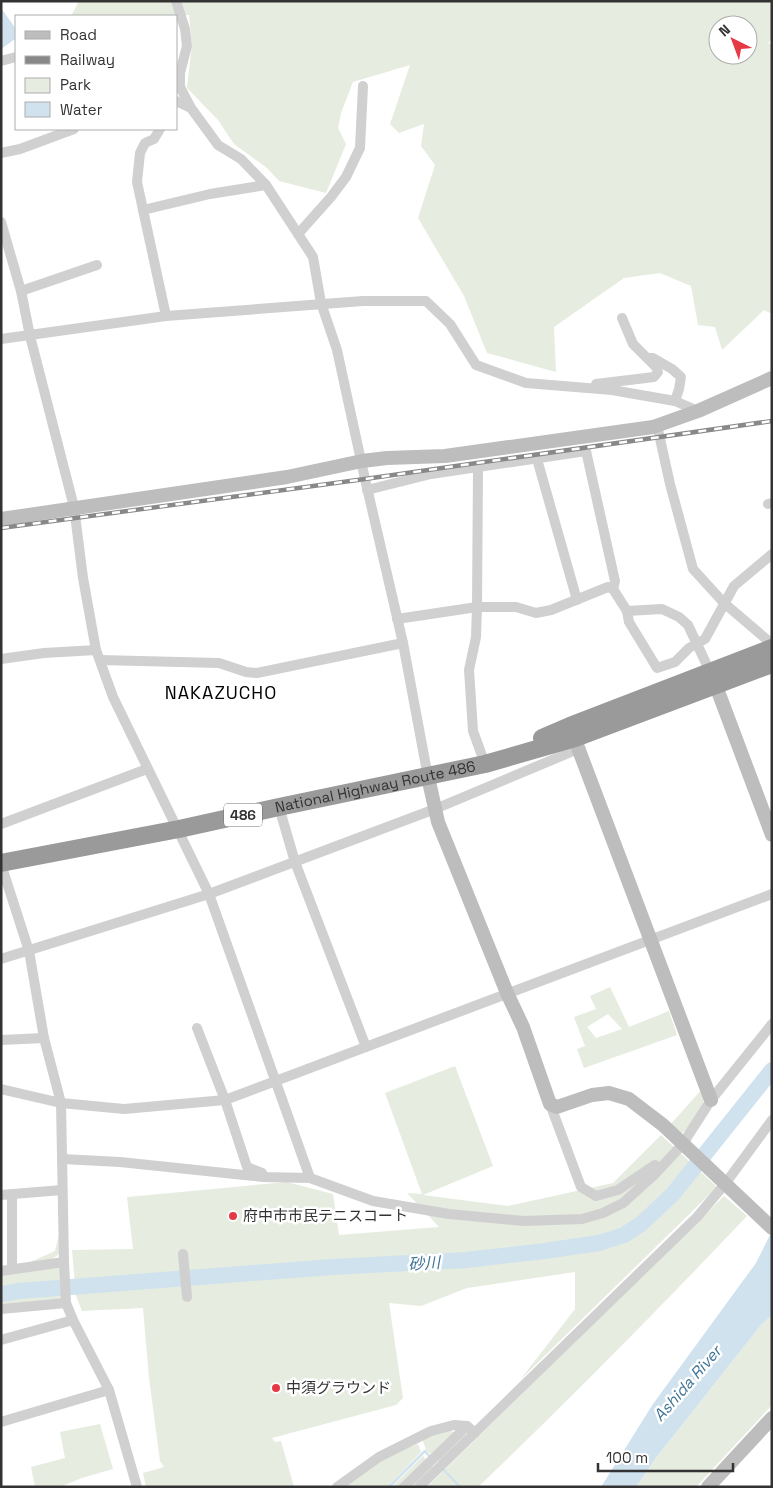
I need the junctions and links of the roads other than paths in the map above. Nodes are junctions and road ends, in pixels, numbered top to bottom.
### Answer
1 (176, 1) edge
2 (15, 57) edge
3 (1, 62) edge
4 (363, 86) dead end
5 (178, 102) edge
6 (190, 108) junction
7 (71, 130) edge
8 (159, 130) edge
9 (1, 153) edge
10 (266, 185) junction
11 (143, 210) junction
12 (1, 222) edge
13 (298, 234) junction
14 (97, 265) dead end
15 (21, 291) junction
16 (321, 304) junction
17 (166, 316) junction
18 (622, 318) dead end
19 (30, 336) junction
20 (1, 339) edge
21 (648, 358) junction
22 (772, 378) edge
23 (586, 388) junction
24 (675, 401) junction
25 (698, 411) junction
26 (657, 425) junction
27 (537, 459) junction
28 (362, 461) junction
29 (478, 468) junction
30 (367, 490) junction
31 (74, 508) junction
32 (1, 519) edge
33 (772, 554) edge
34 (613, 589) junction
35 (577, 600) junction
36 (724, 603) junction
37 (478, 607) junction
38 (627, 611) junction
39 (397, 619) junction
40 (403, 643) junction
41 (696, 644) junction
42 (772, 644) edge
43 (772, 648) edge
44 (98, 655) junction
45 (1, 660) edge
46 (772, 664) edge
47 (713, 678) junction
48 (572, 732) junction
49 (485, 764) junction
50 (147, 769) junction
51 (428, 777) junction
52 (278, 807) junction
53 (435, 809) junction
54 (1, 824) edge
55 (179, 829) junction
56 (772, 835) edge
57 (295, 862) junction
58 (1, 863) edge
59 (210, 894) junction
60 (772, 894) edge
61 (650, 940) junction
62 (29, 951) junction
63 (1, 959) edge
64 (507, 993) junction
65 (772, 1024) edge
66 (197, 1028) dead end
67 (44, 1038) junction
68 (1, 1040) edge
69 (366, 1047) junction
70 (275, 1081) junction
71 (1, 1089) edge
72 (225, 1100) junction
73 (712, 1100) junction
74 (61, 1104) junction
75 (550, 1104) junction
76 (772, 1120) edge
77 (685, 1147) junction
78 (62, 1160) junction
79 (264, 1177) junction
80 (310, 1178) junction
81 (726, 1185) junction
82 (62, 1190) junction
83 (12, 1194) junction
84 (1, 1195) edge
85 (772, 1228) edge
86 (183, 1254) dead end
87 (64, 1262) junction
88 (12, 1269) junction
89 (1, 1270) edge
90 (187, 1297) dead end
91 (66, 1302) junction
92 (1, 1309) edge
93 (73, 1320) junction
94 (1, 1340) edge
95 (109, 1390) junction
96 (772, 1418) edge
97 (1, 1422) edge
98 (471, 1429) junction
99 (137, 1487) edge
100 (337, 1487) edge
101 (404, 1487) edge
102 (419, 1487) edge
103 (708, 1487) edge

1 - 6 street
2 - 3 street
4 - 13 street
5 - 6 street
6 - 10 street
7 - 9 street
8 - 11 street
10 - 11 street
10 - 13 street
11 - 17 street
12 - 15 street
13 - 16 street
14 - 15 street
15 - 19 street
16 - 17 street
16 - 23 street
16 - 28 street
17 - 19 street
18 - 21 street
19 - 20 street
19 - 31 street
21 - 23 street
21 - 24 street
22 - 25 street
23 - 24 street
24 - 25 street
25 - 26 street
26 - 28 street
26 - 36 street
27 - 29 street
27 - 34 street
27 - 35 street
28 - 30 street
28 - 31 street
29 - 30 street
29 - 37 street
30 - 39 street
31 - 32 street
31 - 44 street
33 - 36 street
34 - 35 street
34 - 38 street
35 - 37 street
36 - 41 street
36 - 42 street
37 - 39 street
37 - 49 street
38 - 41 street
38 - 41 street
39 - 40 street
40 - 44 street
40 - 51 street
41 - 47 street
43 - 47 highway, National Highway Route 486 / 486
44 - 45 street
44 - 50 street
46 - 47 highway, National Highway Route 486 / 486
47 - 48 highway, National Highway Route 486 / 486
47 - 56 street
48 - 49 highway, National Highway Route 486 / 486
48 - 53 street
48 - 61 street
49 - 51 highway, National Highway Route 486 / 486
50 - 54 street
50 - 55 street
51 - 52 highway, National Highway Route 486 / 486
51 - 53 street
52 - 55 highway, National Highway Route 486 / 486
52 - 57 street
53 - 57 street
53 - 64 street
55 - 58 highway, National Highway Route 486 / 486
55 - 59 street
57 - 59 street
57 - 69 street
58 - 62 street
59 - 62 street
59 - 70 street
60 - 61 street
61 - 64 street
61 - 73 street
62 - 63 street
62 - 67 street
64 - 69 street
64 - 75 street
65 - 73 street
66 - 72 street
67 - 68 street
67 - 74 street
69 - 70 street
70 - 72 street
70 - 80 street
71 - 74 street
72 - 74 street
72 - 79 street
73 - 77 street
74 - 78 street
75 - 77 street
75 - 77 street
76 - 81 street
77 - 80 street
77 - 81 street
78 - 79 street
78 - 82 street
79 - 80 street
81 - 85 street
81 - 98 street
82 - 83 street
82 - 87 street
83 - 84 street
83 - 88 street
86 - 90 street
87 - 88 street
87 - 91 street
88 - 89 street
91 - 92 street
91 - 93 street
93 - 94 street
93 - 95 street
95 - 97 street
95 - 99 street
96 - 103 street
98 - 100 street
98 - 101 street
98 - 102 street

